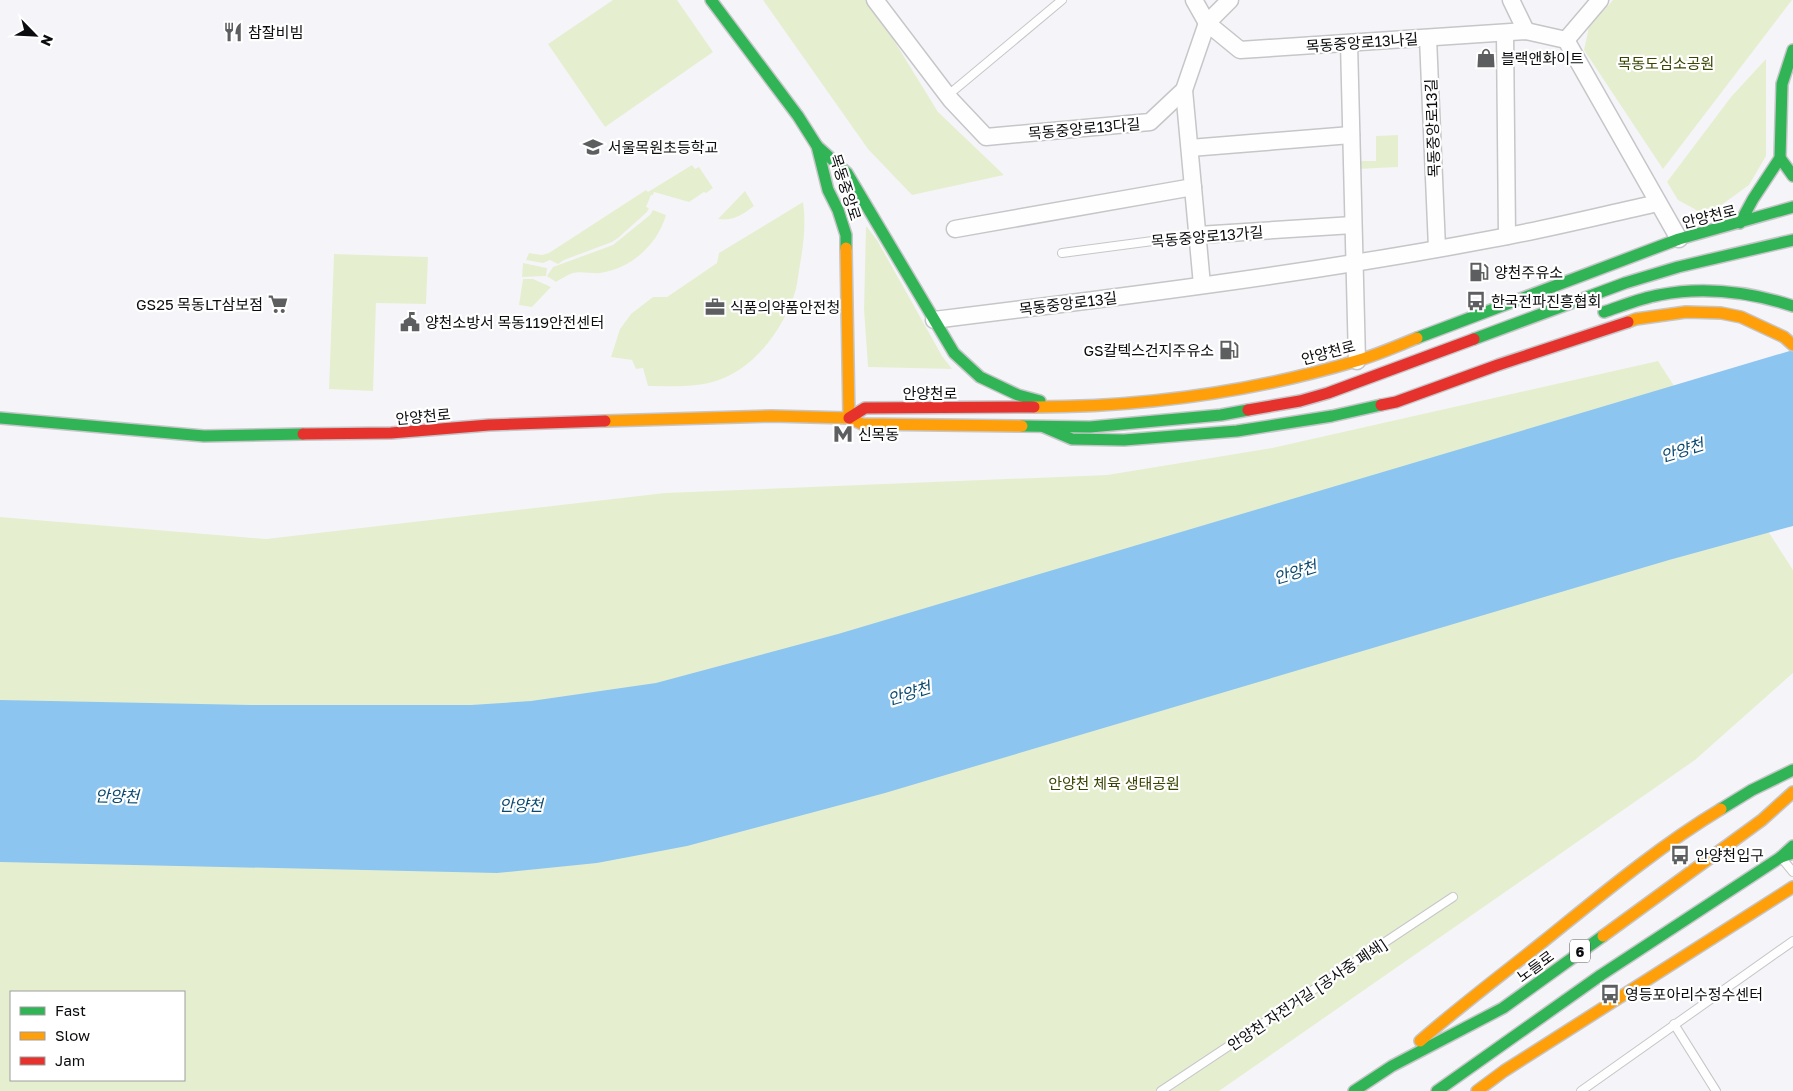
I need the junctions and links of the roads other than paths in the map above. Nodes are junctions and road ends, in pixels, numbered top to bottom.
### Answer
1 (710, 0) edge
2 (875, 0) edge
3 (1062, 0) edge
4 (1194, 0) edge
5 (1230, 0) edge
6 (1511, 0) edge
7 (1600, 0) edge
8 (1207, 23) junction
9 (1526, 31) junction
10 (1505, 33) junction
11 (1428, 38) junction
12 (1566, 40) junction
13 (1349, 43) junction
14 (1793, 50) edge
15 (1184, 90) junction
16 (947, 96) junction
17 (1351, 136) junction
18 (817, 146) junction
19 (1190, 148) junction
20 (1780, 158) junction
21 (1793, 176) edge
22 (1193, 187) junction
23 (1658, 203) junction
24 (1793, 207) edge
25 (1740, 224) junction
26 (1353, 225) junction
27 (955, 230) dead end
28 (1198, 235) junction
29 (1508, 236) junction
30 (1679, 239) junction
31 (1793, 240) edge
32 (1712, 247) dead end
33 (1437, 248) junction
34 (1062, 253) dead end
35 (1354, 262) junction
36 (1678, 267) junction
37 (1202, 286) junction
38 (1793, 306) edge
39 (1592, 316) dead end
40 (934, 320) junction
41 (1793, 345) edge
42 (1357, 361) junction
43 (1456, 368) dead end
44 (1061, 407) junction
45 (1222, 415) junction
46 (0, 418) edge
47 (849, 418) junction
48 (1044, 427) junction
49 (1793, 770) edge
50 (1793, 792) edge
51 (1793, 846) edge
52 (1793, 853) edge
53 (1781, 857) junction
54 (1793, 872) edge
55 (1793, 887) edge
56 (1453, 897) dead end
57 (1793, 942) edge
58 (1674, 1024) junction
59 (1392, 1066) junction
60 (1440, 1090) edge
61 (1161, 1091) edge
62 (1354, 1091) edge
63 (1477, 1091) edge
64 (1581, 1091) edge
65 (1716, 1091) edge

1 - 18 main road, 목동중앙로
2 - 16 street, 목동중앙로13다길
3 - 16 lane
4 - 8 street, 목동중앙로13나길
5 - 8 street
6 - 9 street
7 - 12 street
8 - 13 street, 목동중앙로13나길
8 - 15 street, 목동중앙로13다길
9 - 10 street, 목동중앙로13나길
9 - 12 street, 목동중앙로13나길
10 - 11 street, 목동중앙로13나길
10 - 29 street
11 - 13 street, 목동중앙로13나길
11 - 33 street, 목동중앙로13길
12 - 23 street
13 - 17 street
14 - 20 main road
15 - 16 street, 목동중앙로13다길
15 - 19 street
17 - 19 street
17 - 26 street
18 - 40 main road
18 - 47 main road, 목동중앙로
19 - 22 street
20 - 21 main road
20 - 25 main road
22 - 27 street
22 - 28 street
23 - 29 street, 목동중앙로13길
23 - 30 street
24 - 25 main road, 안양천로
25 - 30 main road, 안양천로
26 - 28 street, 목동중앙로13가길
26 - 35 street
28 - 34 lane, 목동중앙로13가길
28 - 37 street
29 - 33 street, 목동중앙로13길
30 - 42 main road, 안양천로
31 - 36 main road, 안양천로
32 - 36 main road
33 - 35 street, 목동중앙로13길
35 - 37 street, 목동중앙로13길
35 - 42 street
36 - 45 main road, 안양천로
37 - 40 street, 목동중앙로13길
38 - 39 main road
40 - 44 main road
41 - 48 main road
42 - 44 main road, 안양천로
43 - 45 main road
44 - 47 main road, 안양천로
45 - 48 main road, 안양천로
46 - 47 main road, 안양천로
47 - 48 main road, 안양천로
49 - 59 main road
50 - 59 main road, 노들로 / 6
51 - 53 main road, 6
52 - 53 main road
53 - 54 lane
53 - 60 main road, 6
55 - 63 main road
56 - 61 lane, 안양천 자전거길 [공사중 폐쇄]
57 - 58 lane
58 - 64 lane
58 - 65 lane
59 - 62 main road, 노들로 / 6

